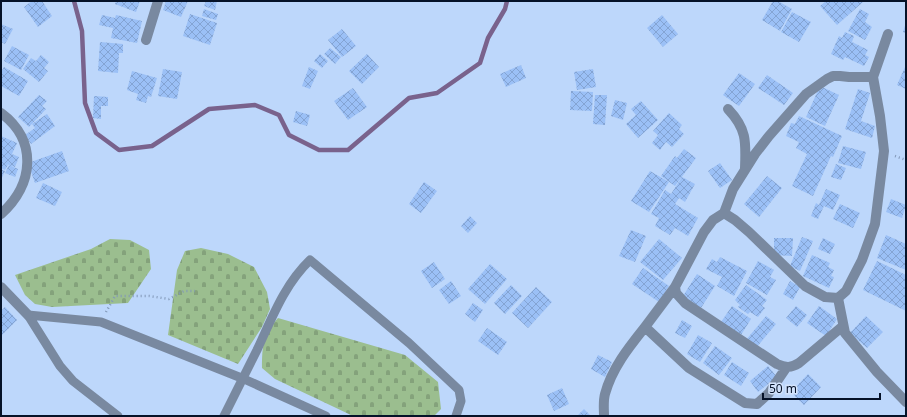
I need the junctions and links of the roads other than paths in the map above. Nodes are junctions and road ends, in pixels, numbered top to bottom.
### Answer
1 (158, 1) edge
2 (888, 34) dead end
3 (146, 40) dead end
4 (873, 78) junction
5 (728, 109) dead end
6 (1, 113) edge
7 (745, 168) junction
8 (724, 213) junction
9 (1, 214) edge
10 (1, 287) edge
11 (676, 287) junction
12 (838, 298) junction
13 (28, 315) junction
14 (843, 326) junction
15 (645, 327) junction
16 (786, 368) junction
17 (244, 379) junction
18 (906, 402) edge
19 (118, 416) edge
20 (224, 416) edge
21 (326, 416) edge
22 (456, 416) edge
23 (604, 416) edge

1 - 3 street
2 - 4 street
4 - 7 street
4 - 12 street
5 - 7 street
6 - 9 street
7 - 8 street
8 - 11 street
8 - 12 street
10 - 13 street
11 - 15 street
11 - 16 street
12 - 14 street
13 - 17 lane
13 - 19 lane
14 - 16 street
14 - 18 street
15 - 16 street
15 - 23 street
17 - 20 lane
17 - 21 lane
17 - 22 lane

